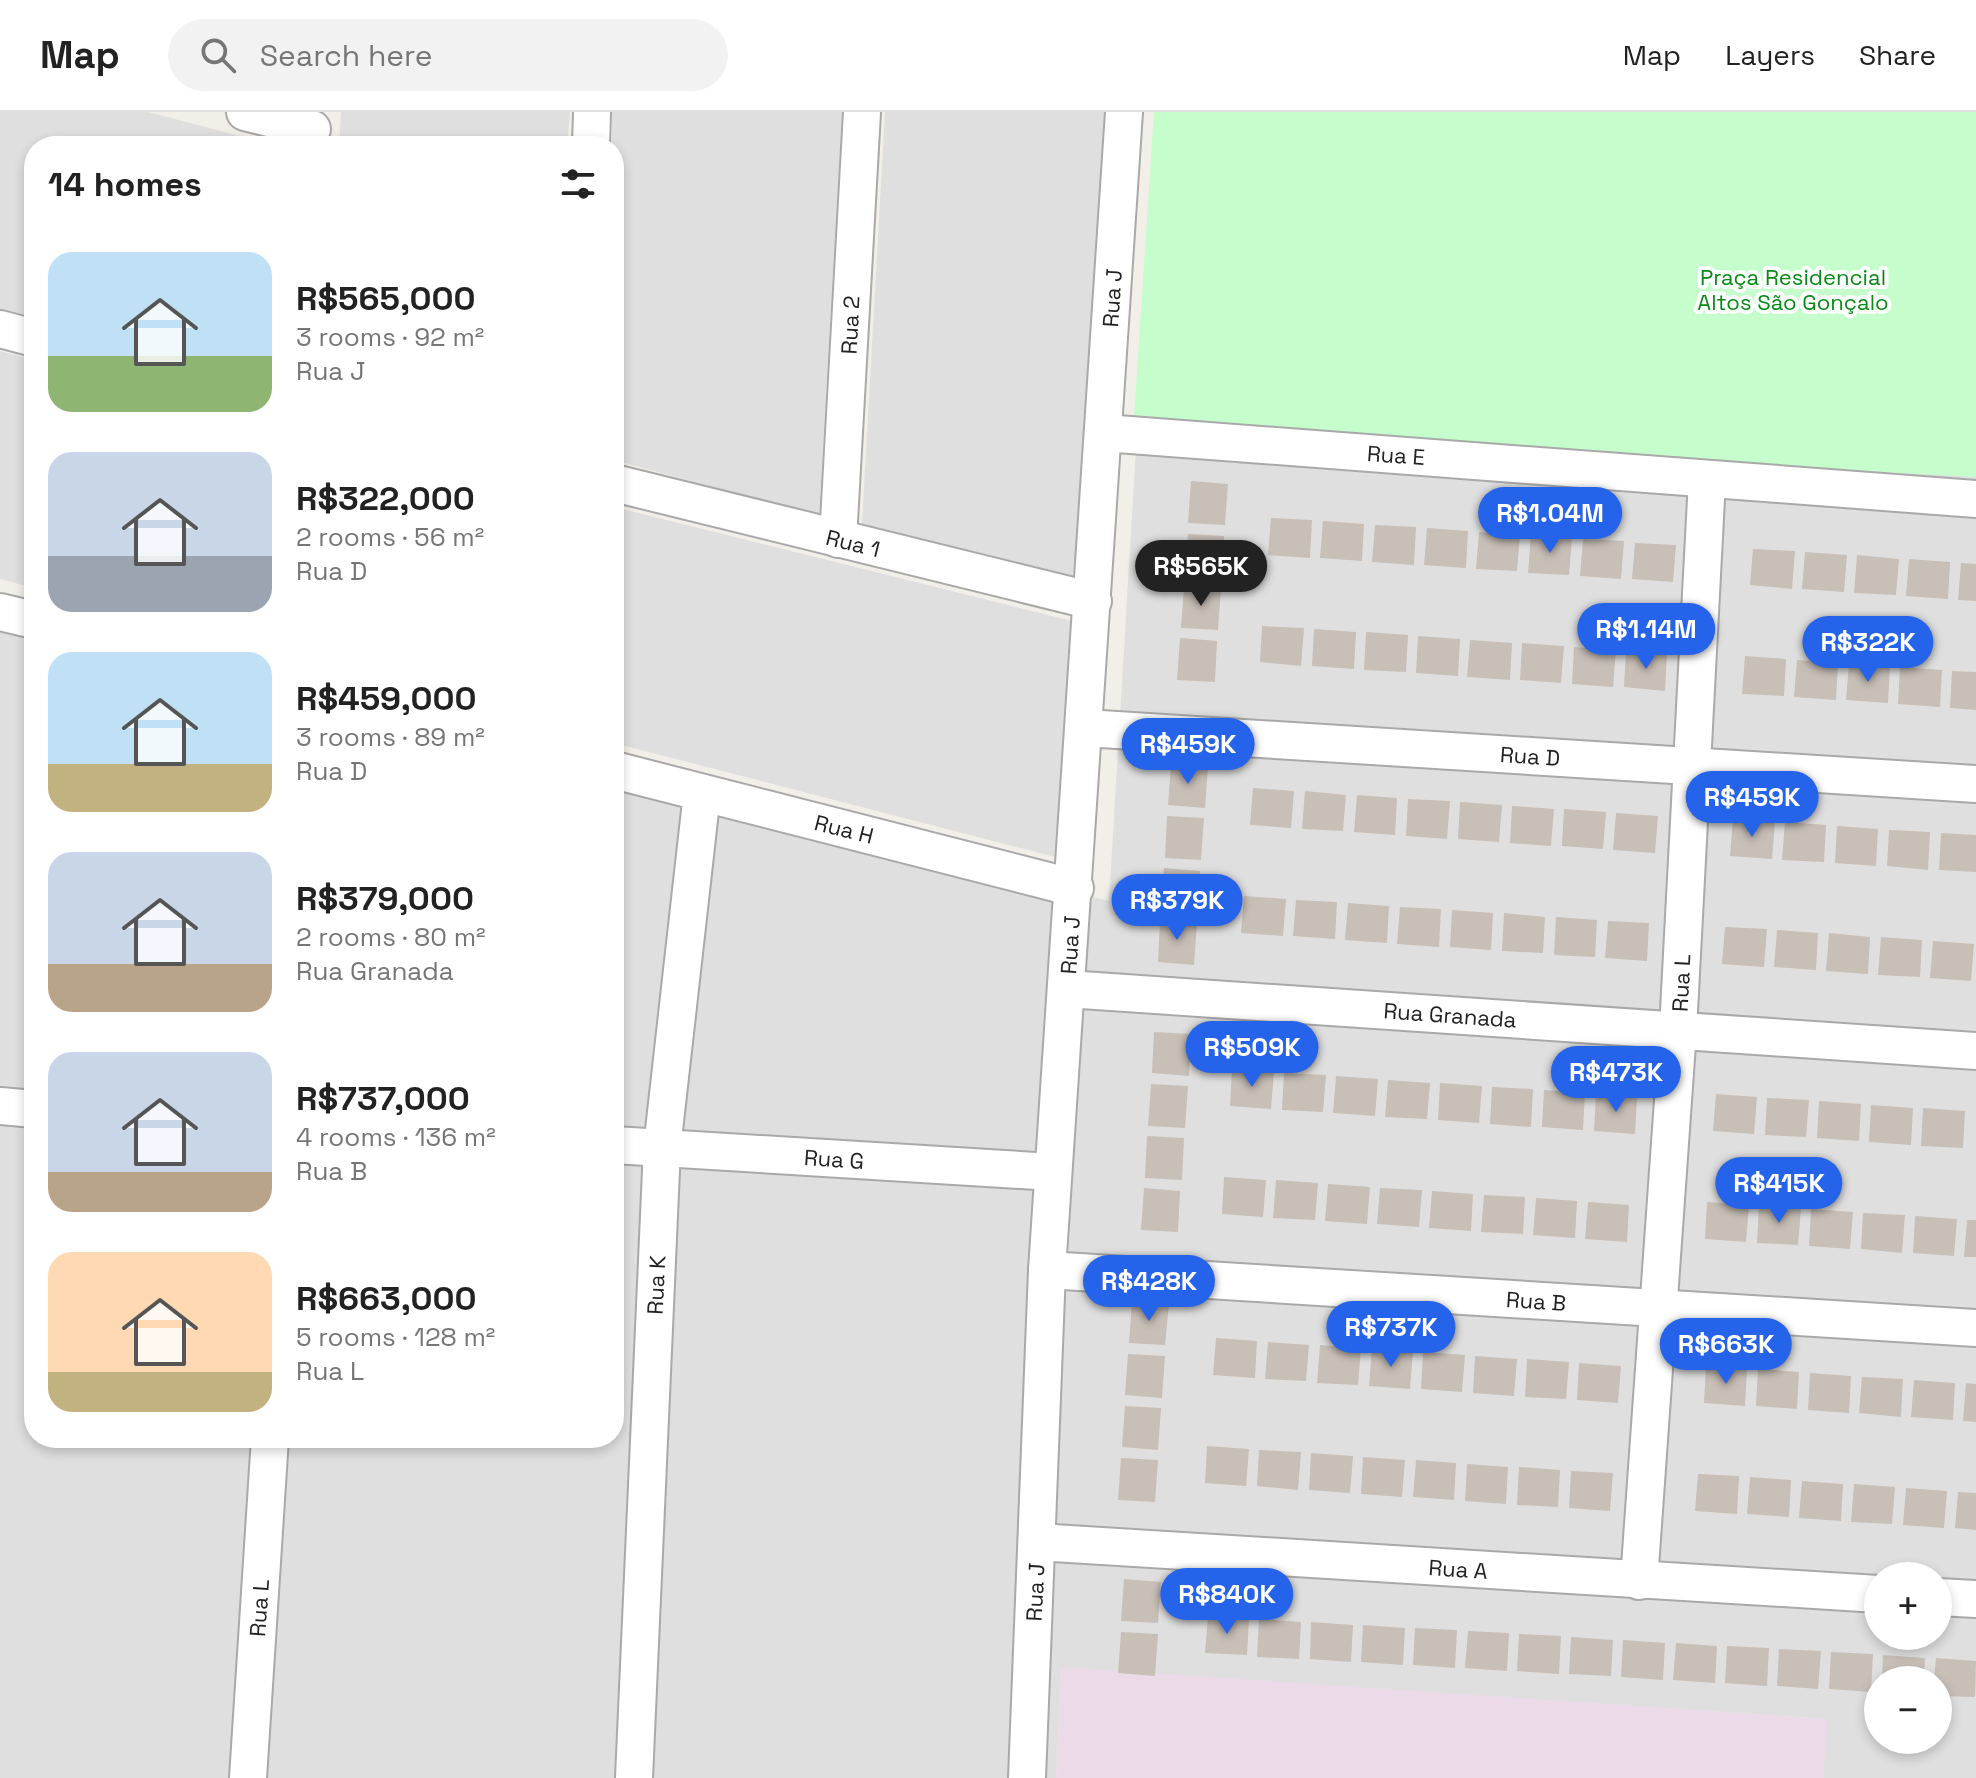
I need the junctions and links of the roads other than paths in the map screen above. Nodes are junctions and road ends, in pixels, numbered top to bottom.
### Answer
1 (245, 112) edge
2 (592, 112) edge
3 (862, 112) edge
4 (1124, 112) edge
5 (312, 129) edge
6 (591, 136) edge
7 (0, 329) edge
8 (24, 335) edge
9 (1104, 433) junction
10 (1707, 480) junction
11 (624, 486) edge
12 (1976, 499) edge
13 (838, 539) junction
14 (1093, 601) junction
15 (0, 612) edge
16 (24, 618) edge
17 (1085, 728) junction
18 (1693, 766) junction
19 (624, 773) edge
20 (1976, 784) edge
21 (702, 793) junction
22 (1075, 888) junction
23 (1067, 989) junction
24 (1678, 1030) junction
25 (1976, 1051) edge
26 (0, 1106) edge
27 (24, 1108) edge
28 (624, 1146) edge
29 (662, 1148) junction
30 (1053, 1172) junction
31 (1047, 1270) junction
32 (1658, 1308) junction
33 (1976, 1328) edge
34 (269, 1448) edge
35 (1037, 1542) junction
36 (1639, 1581) junction
37 (1864, 1593) edge
38 (1952, 1598) edge
39 (1976, 1599) edge
40 (248, 1778) edge
41 (634, 1778) edge
42 (1027, 1778) edge

1 - 5 street
2 - 6 street
3 - 13 street, Rua 2
4 - 9 street, Rua J
7 - 8 street
9 - 10 street, Rua E
9 - 14 street, Rua J
10 - 12 street, Rua E
10 - 18 street, Rua L
11 - 13 street, Rua 1
13 - 14 street, Rua 1
14 - 17 street, Rua J
15 - 16 street
17 - 18 street, Rua D
17 - 22 street, Rua J
18 - 20 street, Rua D
18 - 24 street, Rua L
19 - 21 street, Rua H
21 - 22 street, Rua H
21 - 29 street, Rua K
22 - 23 street, Rua J
23 - 24 street, Rua Granada
23 - 30 street, Rua J
24 - 25 street, Rua Granada
24 - 32 street, Rua L
26 - 27 street
28 - 29 street, Rua G
29 - 30 street, Rua G
29 - 41 street, Rua K
30 - 31 street, Rua J
31 - 32 street, Rua B
31 - 35 street, Rua J
32 - 33 street, Rua B
32 - 36 street, Rua L
34 - 40 street, Rua L
35 - 36 street, Rua A
35 - 42 street, Rua J
36 - 37 street, Rua A
38 - 39 street

